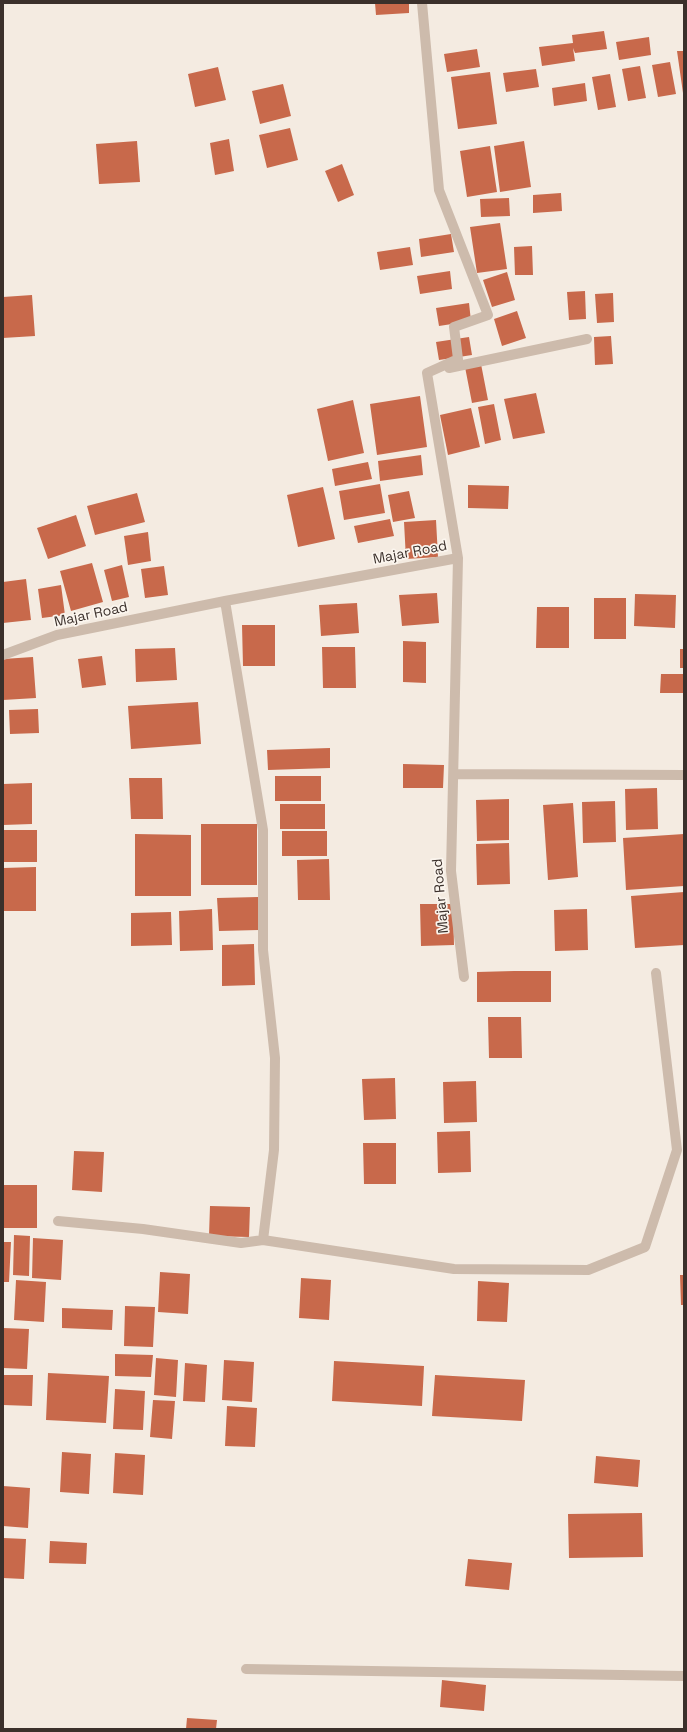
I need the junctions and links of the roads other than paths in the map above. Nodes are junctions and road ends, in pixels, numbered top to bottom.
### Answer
1 (422, 3) edge
2 (587, 339) dead end
3 (427, 373) junction
4 (458, 558) junction
5 (225, 601) junction
6 (3, 655) edge
7 (454, 774) junction
8 (684, 775) edge
9 (656, 973) dead end
10 (464, 977) dead end
11 (58, 1221) dead end
12 (263, 1240) junction
13 (246, 1669) dead end
14 (684, 1676) edge

1 - 3 street
2 - 3 street
3 - 4 street
4 - 5 street, Majar Road
4 - 7 street, Majar Road
5 - 6 street, Majar Road
5 - 12 street
7 - 8 street
7 - 10 street, Majar Road
9 - 12 street
11 - 12 street
13 - 14 street

